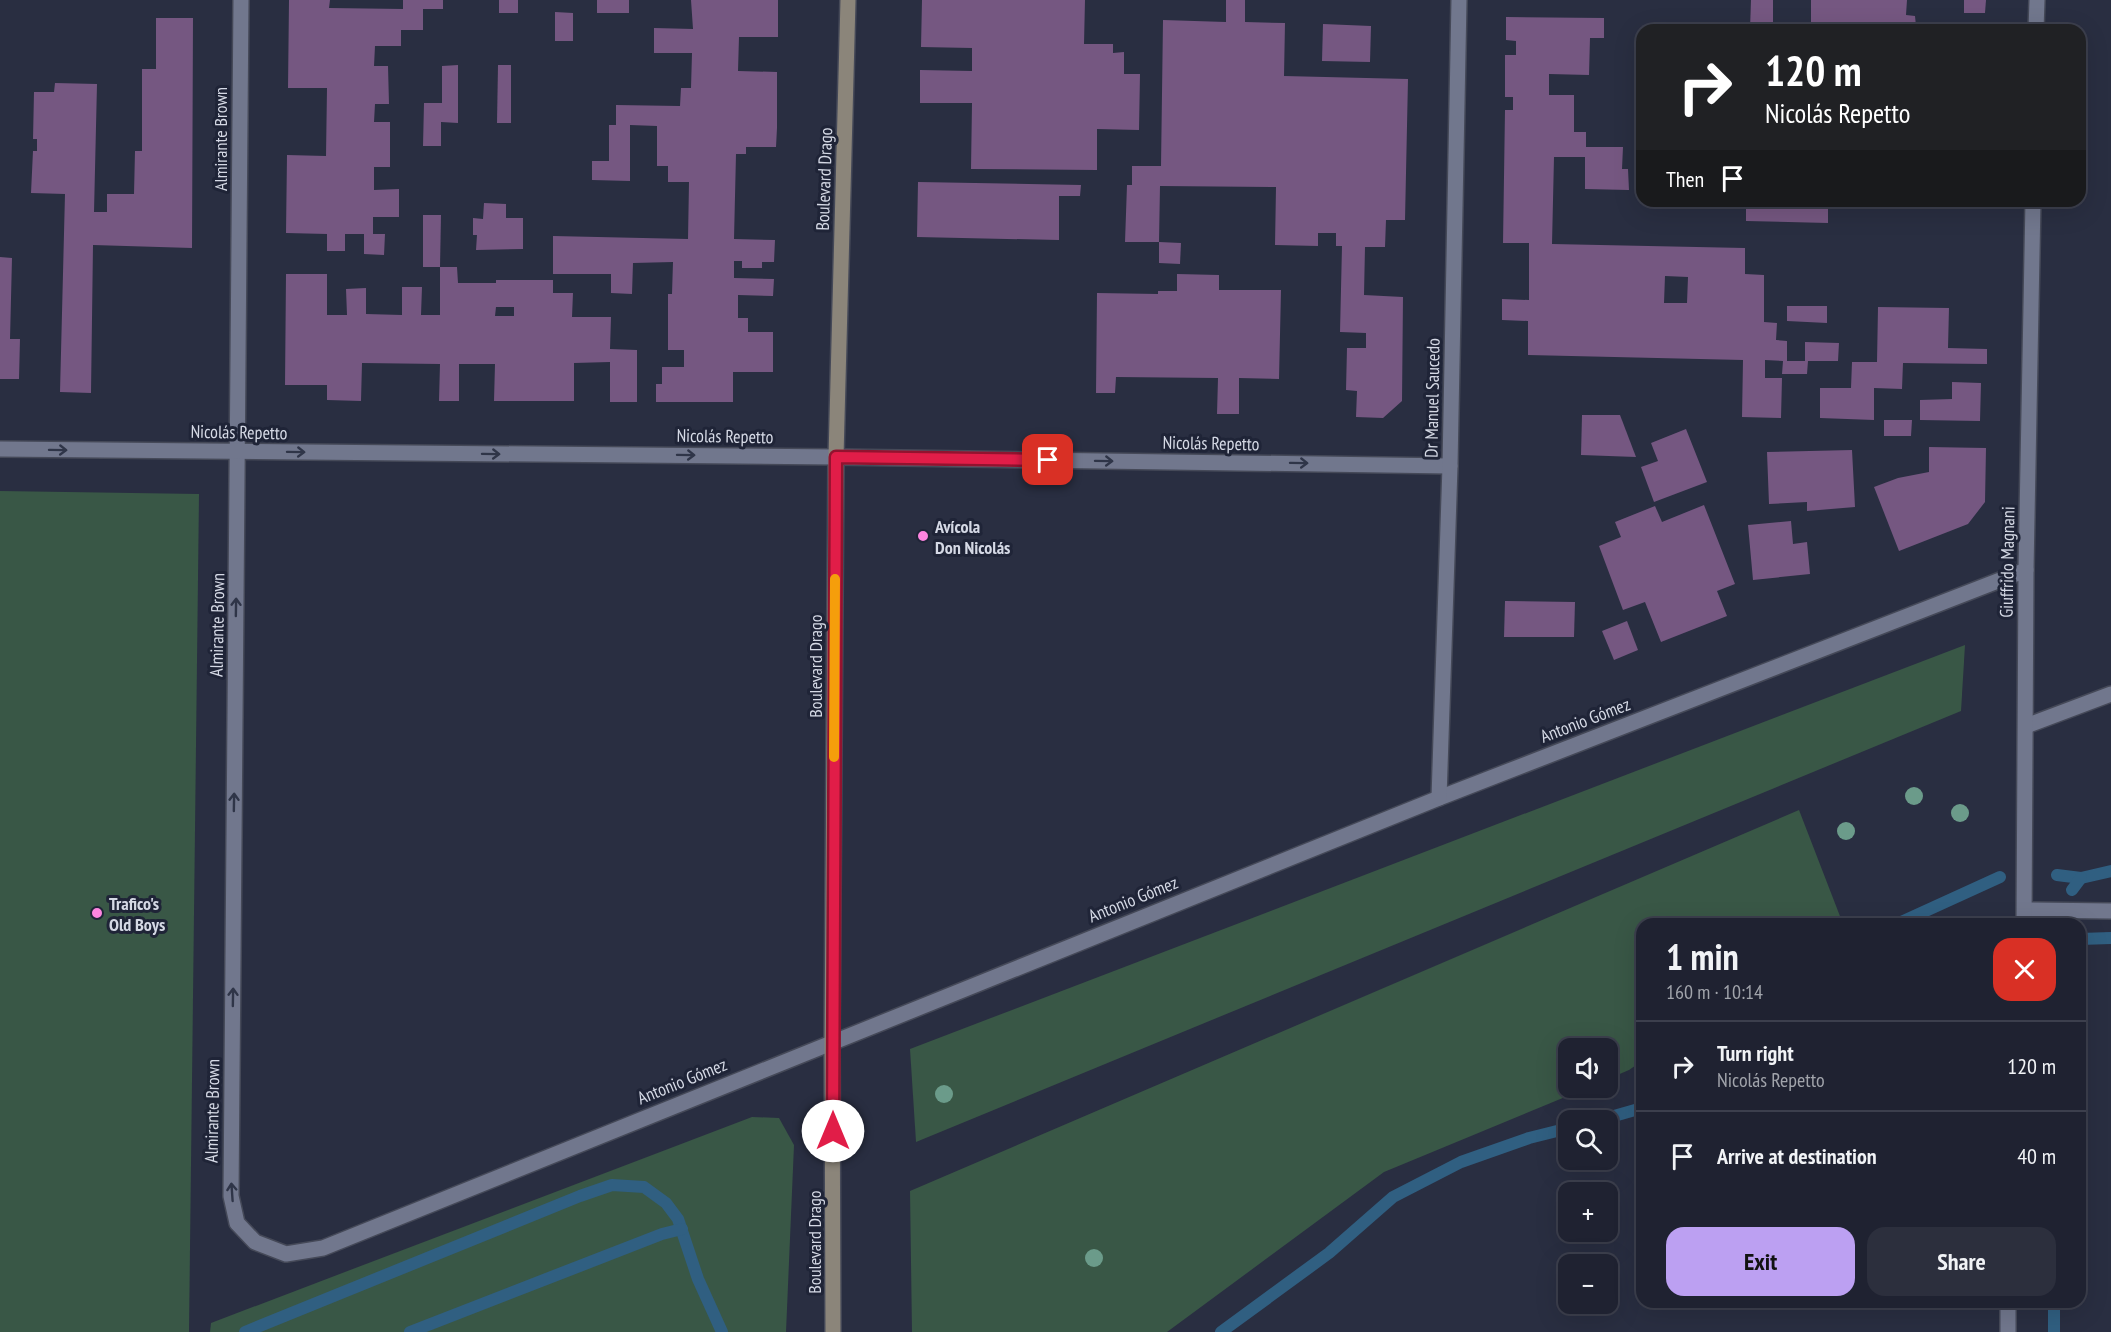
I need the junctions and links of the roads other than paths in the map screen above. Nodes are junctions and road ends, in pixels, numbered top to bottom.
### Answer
1 (241, 0) edge
2 (848, 0) edge
3 (1459, 0) edge
4 (2037, 0) edge
5 (2036, 24) edge
6 (2033, 207) edge
7 (0, 449) edge
8 (238, 451) junction
9 (836, 457) junction
10 (1450, 466) junction
11 (2026, 570) junction
12 (2111, 694) edge
13 (2026, 726) junction
14 (1439, 798) junction
15 (2111, 911) edge
16 (2024, 917) edge
17 (832, 1041) junction
18 (255, 1242) joint
19 (2008, 1308) edge
20 (833, 1332) edge
21 (2008, 1332) edge

1 - 8 street, Almirante Brown
2 - 9 main road, Boulevard Drago
3 - 10 street, Dr Manuel Saucedo
4 - 5 street
6 - 11 street, Giuffrido Magnani
7 -> 8 street, Nicolás Repetto
8 -> 9 street, Nicolás Repetto
18 -> 8 street, Almirante Brown
9 -> 10 street, Nicolás Repetto
9 - 17 main road, Boulevard Drago
10 - 14 street, Dr Manuel Saucedo
11 - 13 street, Giuffrido Magnani
11 - 14 street, Antonio Gómez
12 - 13 street
13 - 16 street, Giuffrido Magnani
14 - 17 street, Antonio Gómez
15 - 16 street
17 - 18 street, Antonio Gómez
17 - 20 main road, Boulevard Drago
19 - 21 street

